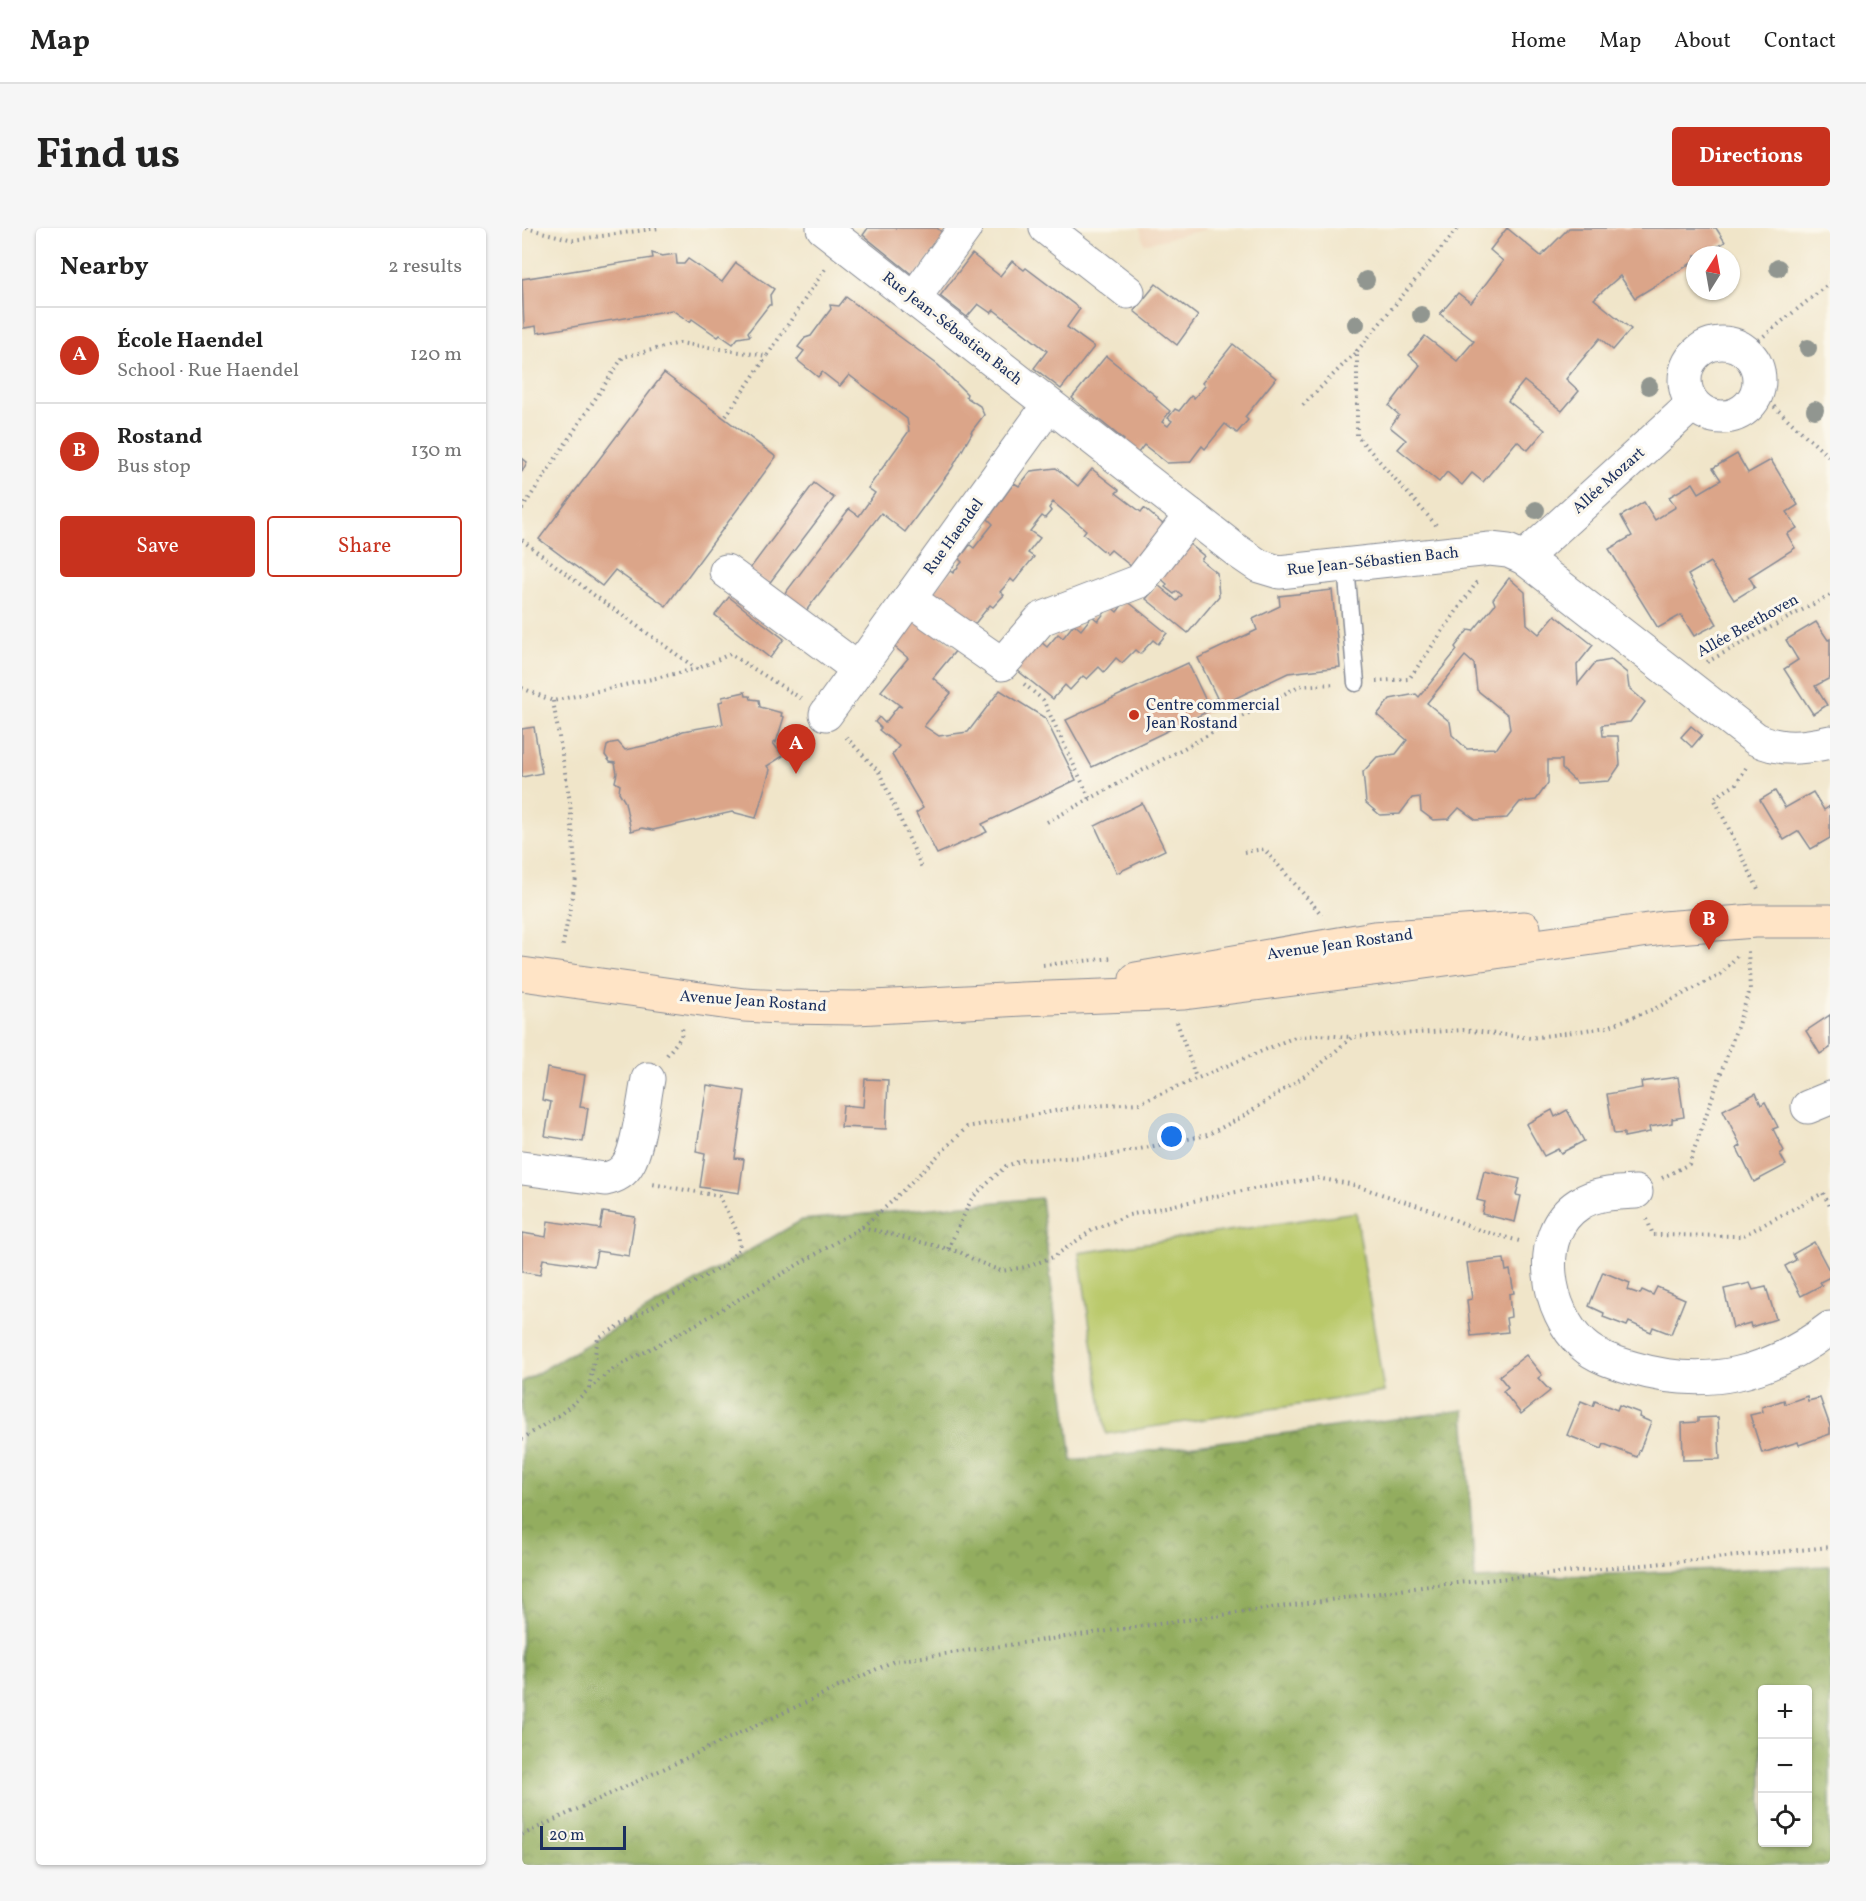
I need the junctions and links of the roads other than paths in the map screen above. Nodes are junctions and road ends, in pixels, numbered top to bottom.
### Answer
1 (965, 228) edge
2 (1046, 228) edge
3 (833, 236) edge
4 (1128, 292) dead end
5 (914, 298) junction
6 (1693, 404) junction
7 (1049, 405) junction
8 (1191, 515) junction
9 (1512, 554) junction
10 (1346, 566) junction
11 (726, 571) dead end
12 (909, 599) junction
13 (858, 669) junction
14 (1356, 683) road end
15 (826, 714) road end
16 (1830, 742) edge
17 (1830, 921) edge
18 (1663, 928) junction
19 (522, 974) edge
20 (1022, 999) junction
21 (648, 1079) road end
22 (522, 1168) edge
23 (1636, 1192) road end
24 (1830, 1328) edge

1 - 5 street
2 - 4 street
3 - 5 street, Rue Jean-Sébastien Bach
5 - 7 street, Rue Jean-Sébastien Bach
6 - 6 street
6 - 9 street, Allée Mozart
7 - 8 street, Rue Jean-Sébastien Bach
7 - 12 street, Rue Haendel
8 - 10 street, Rue Jean-Sébastien Bach
8 - 12 street
9 - 10 street, Rue Jean-Sébastien Bach
9 - 16 street
10 - 14 lane
11 - 13 street
12 - 13 street, Rue Haendel
13 - 15 street, Rue Haendel
17 - 18 street, Avenue Jean Rostand
18 - 20 street, Avenue Jean Rostand
18 - 20 street, Avenue Jean Rostand
19 - 20 street, Avenue Jean Rostand
21 - 22 street
23 - 24 street

